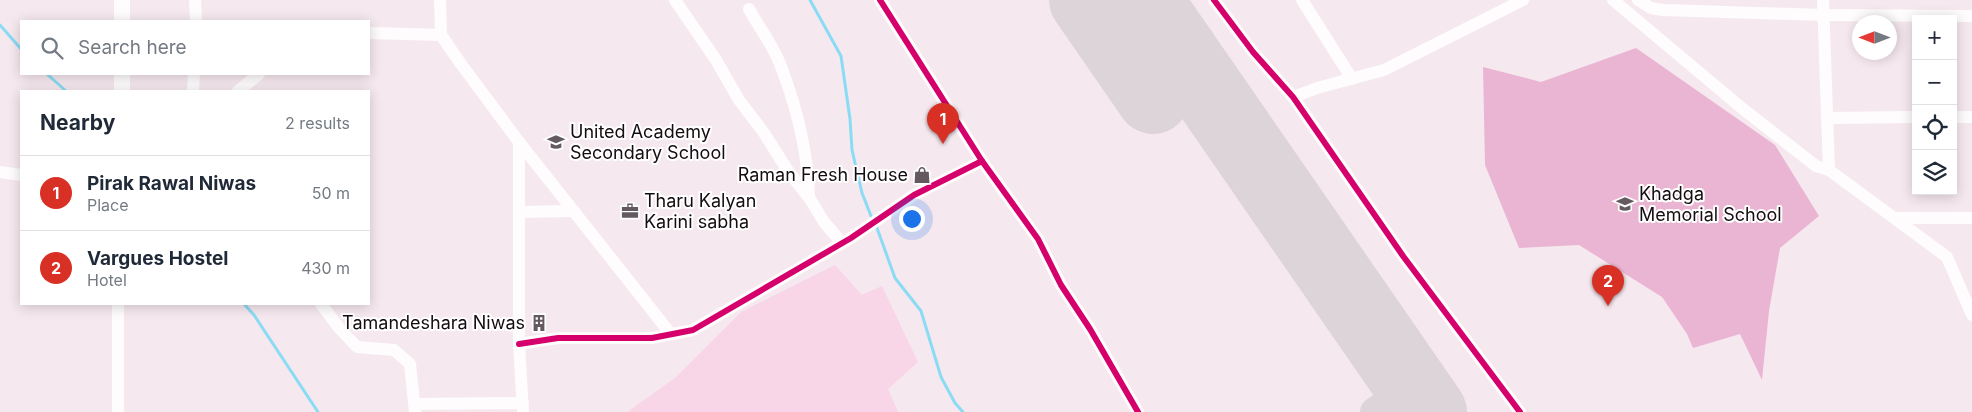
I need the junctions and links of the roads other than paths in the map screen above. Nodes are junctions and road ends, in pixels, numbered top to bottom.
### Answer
1 (122, 0) edge
2 (196, 0) edge
3 (440, 0) edge
4 (675, 0) edge
5 (880, 0) edge
6 (1214, 0) edge
7 (1302, 0) edge
8 (1523, 0) edge
9 (1613, 0) edge
10 (1638, 0) edge
11 (1822, 0) edge
12 (749, 9) dead end
13 (1822, 15) junction
14 (1972, 16) edge
15 (122, 20) edge
16 (196, 20) edge
17 (370, 33) edge
18 (441, 35) junction
19 (122, 75) edge
20 (194, 75) edge
21 (258, 75) edge
22 (1352, 79) junction
23 (122, 90) edge
24 (193, 90) edge
25 (239, 90) edge
26 (1293, 97) junction
27 (1912, 117) edge
28 (1957, 117) edge
29 (1972, 117) edge
30 (1828, 118) junction
31 (519, 142) junction
32 (982, 161) junction
33 (1829, 170) junction
34 (0, 172) edge
35 (20, 175) edge
36 (809, 197) junction
37 (574, 211) junction
38 (519, 212) junction
39 (1896, 218) junction
40 (1972, 218) edge
41 (841, 242) junction
42 (118, 305) edge
43 (322, 305) edge
44 (1972, 315) edge
45 (670, 333) junction
46 (519, 344) junction
47 (415, 408) edge
48 (523, 408) edge
49 (118, 412) edge
50 (1138, 412) edge
51 (1520, 412) edge

1 - 15 street
2 - 16 street
3 - 18 street
4 - 36 street
5 - 32 street
6 - 26 street
7 - 22 street
8 - 22 street
9 - 33 street
10 - 13 street
11 - 13 street
12 - 36 street
13 - 14 street
13 - 30 street
17 - 18 street
18 - 31 street
19 - 23 street
20 - 24 street
21 - 25 street
22 - 26 street
26 - 51 street
27 - 30 street
28 - 29 street
30 - 33 street
31 - 37 street
31 - 38 street
32 - 41 street
32 - 50 street
33 - 39 street
34 - 35 street
36 - 41 street
37 - 38 street
37 - 45 street
38 - 46 street
39 - 40 street
39 - 44 street
41 - 45 street
42 - 49 street
43 - 47 street
45 - 46 street
46 - 48 street
47 - 48 street

